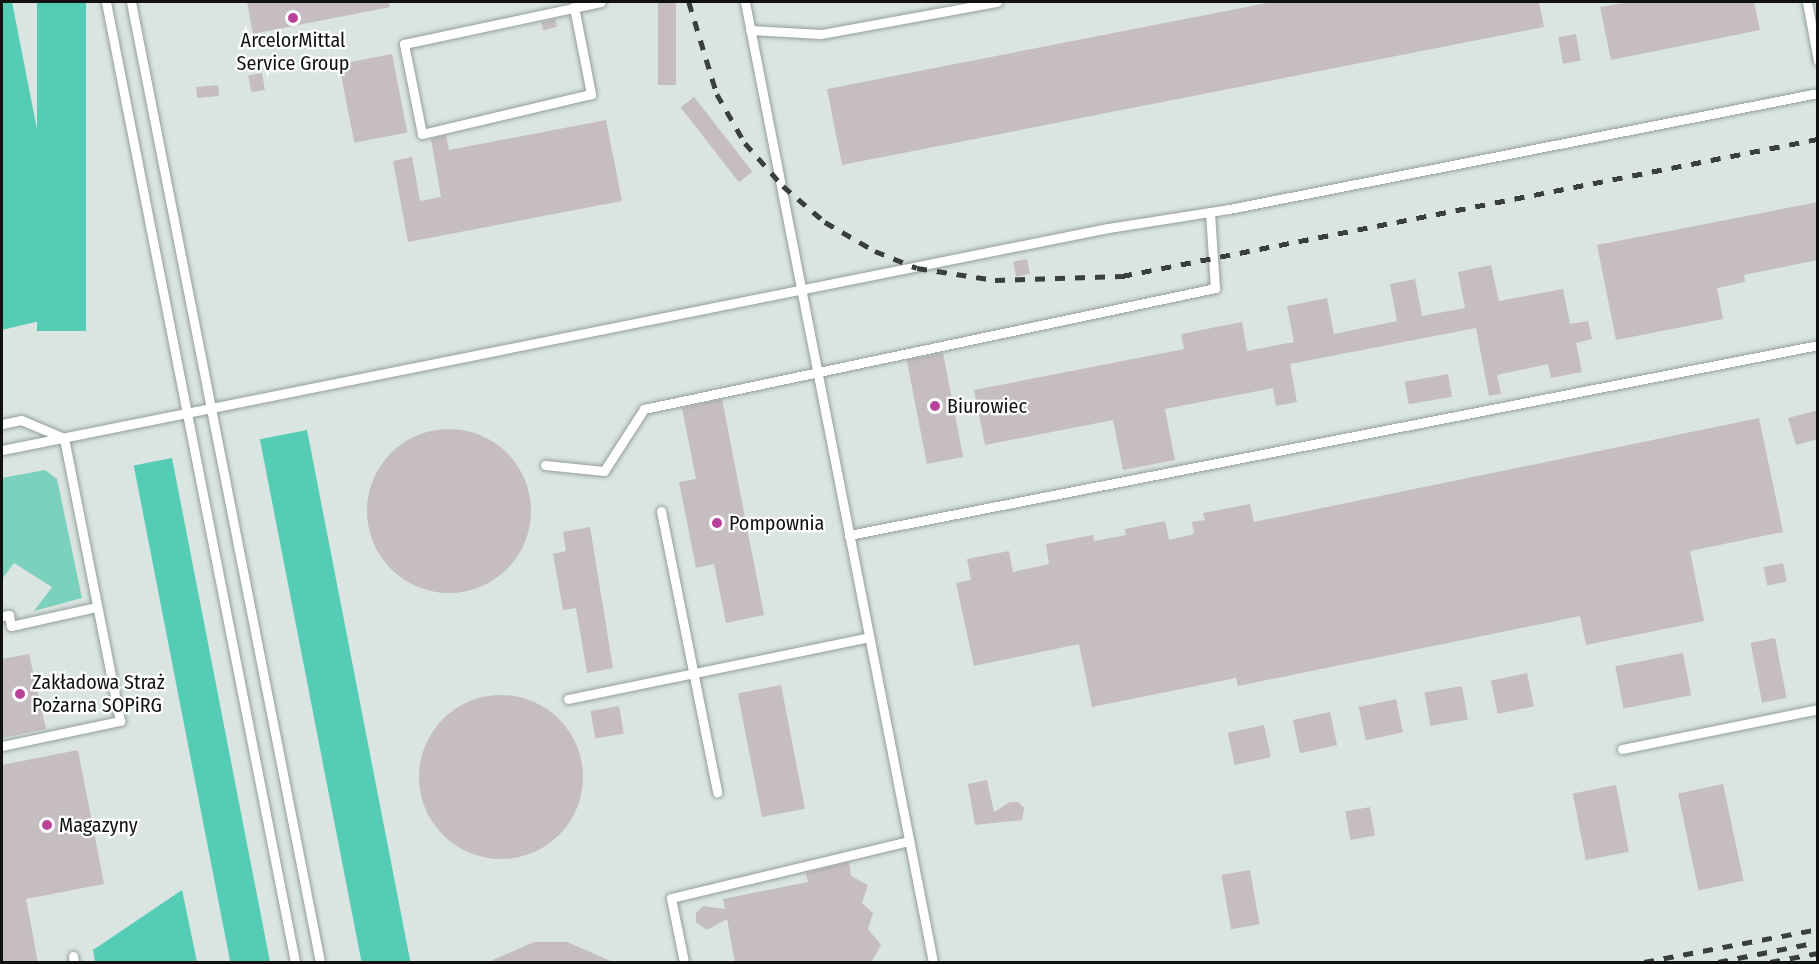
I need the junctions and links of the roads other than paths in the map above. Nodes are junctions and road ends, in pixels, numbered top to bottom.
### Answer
1 (106, 2) edge
2 (130, 2) edge
3 (601, 2) edge
4 (745, 2) edge
5 (997, 2) edge
6 (1807, 2) edge
7 (574, 7) junction
8 (750, 30) junction
9 (1818, 61) edge
10 (1818, 93) edge
11 (1210, 212) junction
12 (802, 291) junction
13 (1818, 345) edge
14 (817, 369) junction
15 (210, 408) junction
16 (187, 413) junction
17 (2, 424) edge
18 (64, 438) junction
19 (2, 450) edge
20 (545, 465) dead end
21 (661, 511) dead end
22 (849, 535) junction
23 (97, 607) junction
24 (2, 616) edge
25 (869, 637) junction
26 (693, 673) junction
27 (568, 699) dead end
28 (1818, 709) edge
29 (2, 746) edge
30 (1622, 748) dead end
31 (717, 792) dead end
32 (909, 841) junction
33 (295, 963) edge
34 (320, 963) edge
35 (684, 963) edge
36 (933, 963) edge

1 - 16 lane
2 - 15 lane
3 - 7 lane
4 - 8 lane
5 - 8 lane
6 - 9 lane
7 - 7 lane
8 - 12 lane
10 - 11 lane
11 - 12 lane
11 - 14 lane
12 - 14 lane
12 - 15 lane
13 - 22 lane
14 - 20 lane
14 - 22 lane
15 - 16 lane
15 - 34 lane
16 - 18 lane
16 - 33 lane
17 - 18 lane
18 - 19 lane
18 - 23 lane
21 - 26 lane
22 - 25 lane
23 - 24 lane
23 - 29 lane
25 - 26 lane
25 - 32 lane
26 - 27 lane
26 - 31 lane
28 - 30 lane
32 - 35 lane
32 - 36 lane

